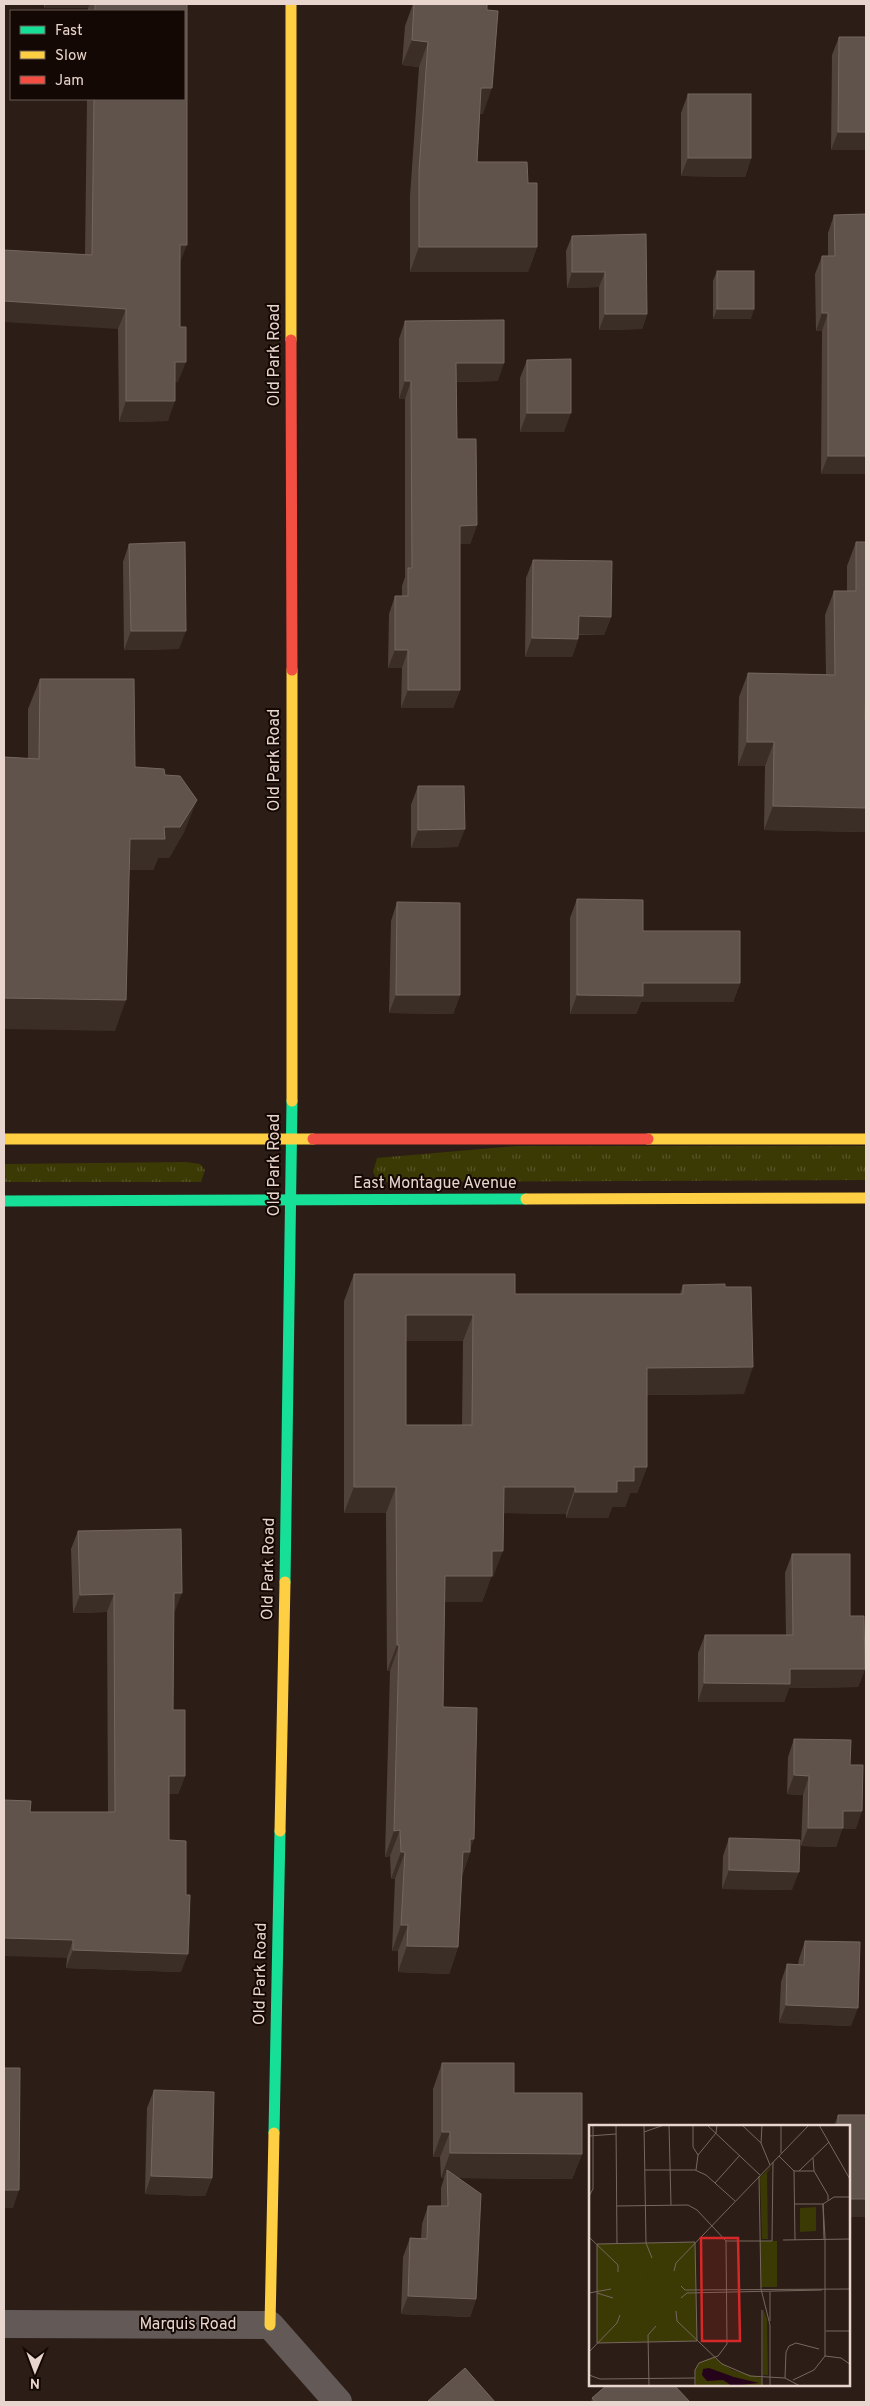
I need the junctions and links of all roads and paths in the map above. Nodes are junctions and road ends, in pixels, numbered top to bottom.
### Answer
1 (291, 4) edge
2 (291, 1138) junction
3 (4, 1139) edge
4 (866, 1139) edge
5 (866, 1198) edge
6 (4, 1201) edge
7 (292, 1201) junction
8 (4, 2324) edge
9 (270, 2325) junction
10 (338, 2402) edge

1 - 2 street, Old Park Road
2 - 3 street
2 - 4 street
2 - 7 street, Old Park Road
5 - 7 street, East Montague Avenue
6 - 7 street, East Montague Avenue
7 - 9 street, Old Park Road
8 - 9 street, Marquis Road
9 - 10 street

